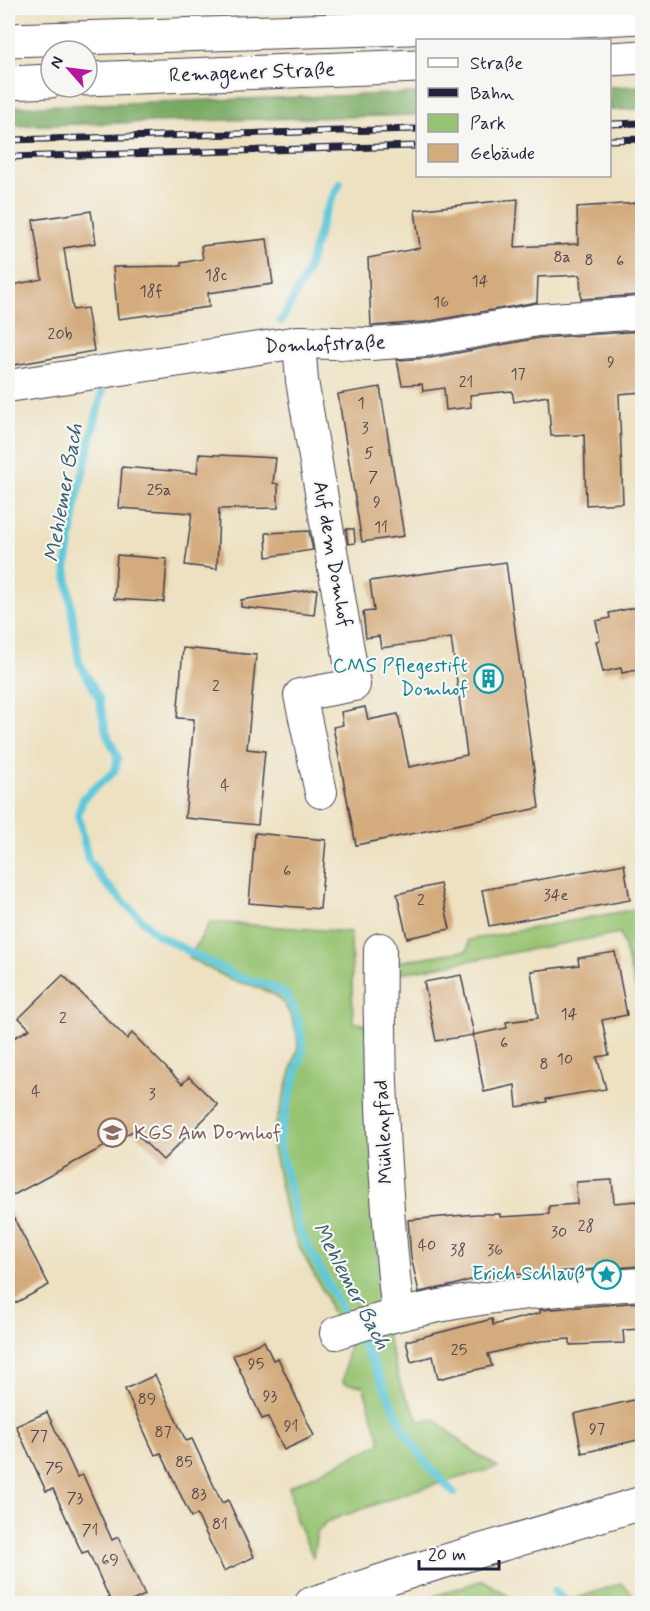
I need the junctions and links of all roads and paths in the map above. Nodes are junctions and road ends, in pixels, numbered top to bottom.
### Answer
1 (642, 17) edge
2 (8, 40) edge
3 (642, 57) edge
4 (611, 59) edge
5 (416, 66) edge
6 (99, 79) edge
7 (39, 81) edge
8 (8, 82) edge
9 (642, 313) edge
10 (298, 342) junction
11 (8, 386) edge
12 (321, 792) dead end
13 (380, 949) dead end
14 (642, 1284) edge
15 (384, 1318) junction
16 (336, 1333) dead end
17 (642, 1503) edge
18 (311, 1604) edge

1 - 2 main road, Remagener Straße
3 - 4 main road
5 - 6 main road, Remagener Straße
7 - 8 main road
9 - 10 street, Domhofstraße
10 - 11 street, Domhofstraße
10 - 12 street, Auf dem Domhof
13 - 15 street, Mühlenpfad
14 - 15 street
15 - 16 street
17 - 18 main road

